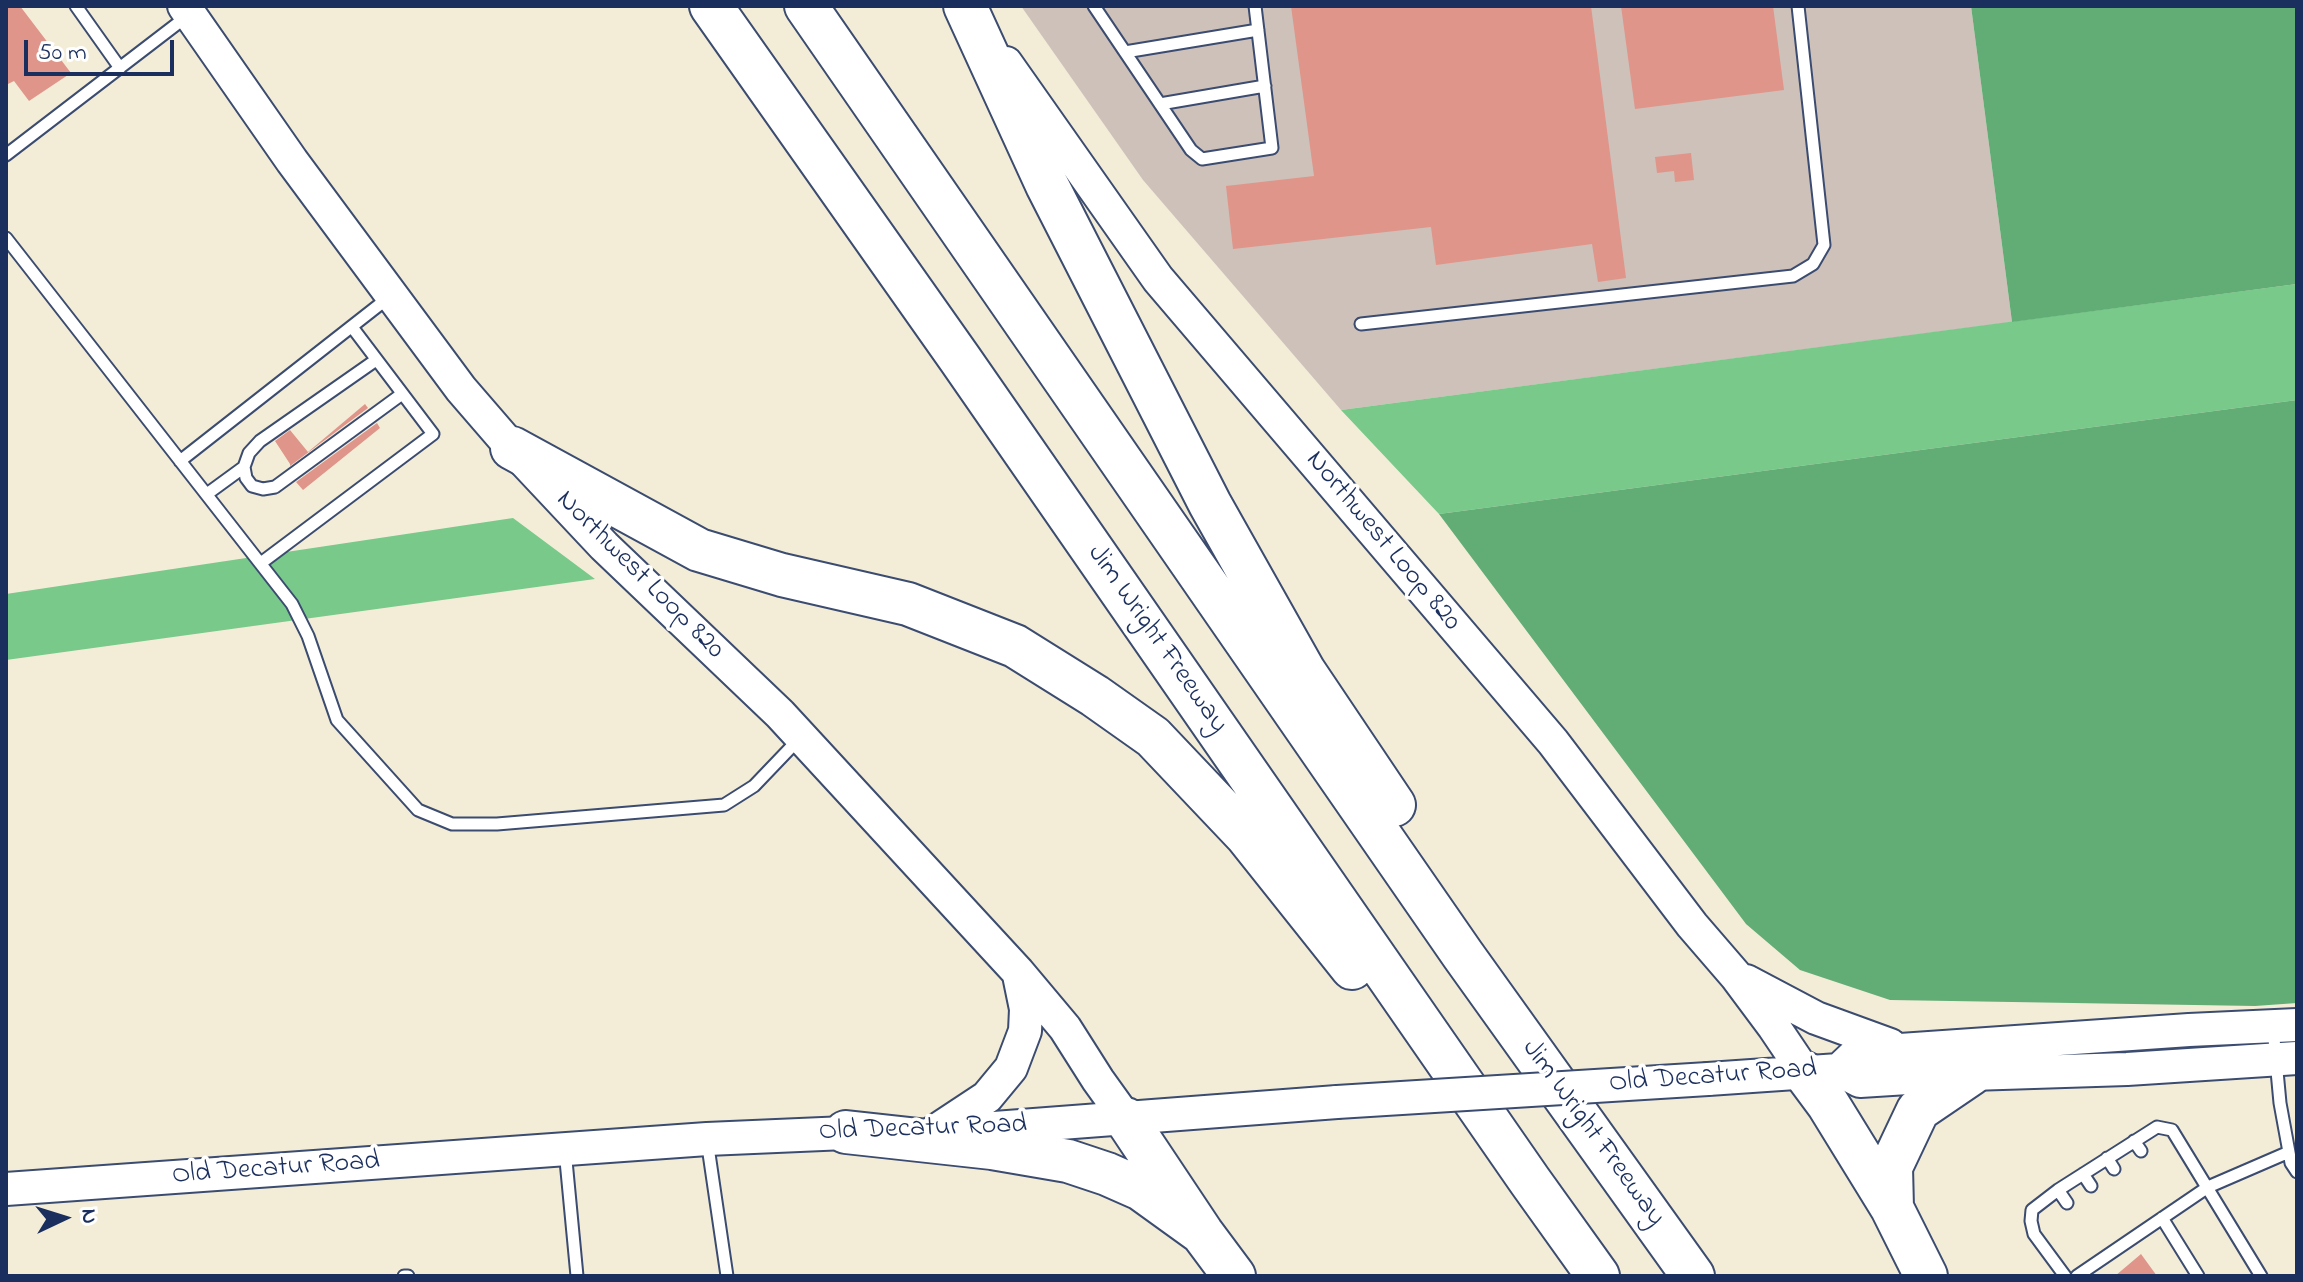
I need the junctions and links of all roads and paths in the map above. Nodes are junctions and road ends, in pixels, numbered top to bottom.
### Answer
1 (76, 6) edge
2 (711, 6) edge
3 (806, 6) edge
4 (965, 6) edge
5 (1094, 6) edge
6 (1255, 6) edge
7 (1798, 6) edge
8 (187, 10) edge
9 (1258, 30) junction
10 (1125, 52) junction
11 (120, 68) junction
12 (1265, 86) junction
13 (1160, 104) junction
14 (6, 155) edge
15 (6, 238) edge
16 (392, 296) junction
17 (1361, 324) dead end
18 (352, 327) junction
19 (376, 360) junction
20 (402, 394) junction
21 (512, 448) junction
22 (180, 461) junction
23 (244, 467) junction
24 (207, 494) junction
25 (261, 563) junction
26 (801, 737) junction
27 (1463, 955) junction
28 (1018, 972) junction
29 (1736, 976) junction
30 (1420, 1023) junction
31 (2285, 1026) edge
32 (1900, 1049) junction
33 (2286, 1059) edge
34 (1822, 1072) junction
35 (1971, 1074) junction
36 (1126, 1119) junction
37 (846, 1132) junction
38 (933, 1133) junction
39 (707, 1139) junction
40 (565, 1149) junction
41 (2289, 1152) junction
42 (2107, 1158) junction
43 (2114, 1169) dead end
44 (2297, 1172) edge
45 (2083, 1174) junction
46 (2091, 1186) dead end
47 (2208, 1187) junction
48 (6, 1189) edge
49 (2058, 1190) junction
50 (2169, 1195) dead end
51 (2067, 1203) dead end
52 (1892, 1208) junction
53 (2177, 1208) junction
54 (2144, 1213) dead end
55 (2156, 1222) junction
56 (2120, 1230) dead end
57 (1202, 1233) junction
58 (2128, 1241) junction
59 (2095, 1247) dead end
60 (2103, 1259) junction
61 (577, 1276) edge
62 (727, 1276) edge
63 (1234, 1276) edge
64 (1598, 1276) edge
65 (1693, 1276) edge
66 (1926, 1276) edge
67 (2065, 1276) edge
68 (2077, 1276) edge
69 (2198, 1276) edge
70 (2261, 1276) edge

1 - 11 lane
2 - 30 highway, Jim Wright Freeway
3 - 27 highway, Jim Wright Freeway
4 - 27 highway
4 - 29 main road, Northwest Loop 820
5 - 10 lane
6 - 9 lane
7 - 17 lane
8 - 11 lane
8 - 16 main road, Northwest Loop 820
9 - 10 lane
9 - 12 lane
10 - 13 lane
11 - 14 lane
12 - 13 lane
12 - 13 lane
15 - 22 lane
16 - 18 lane
16 - 21 main road, Northwest Loop 820
18 - 19 lane
18 - 22 lane
19 - 20 lane
19 - 23 lane
20 - 23 lane
20 - 25 lane
21 - 26 main road, Northwest Loop 820
21 - 30 highway
22 - 24 lane
23 - 24 lane
24 - 25 lane
25 - 26 lane
26 - 28 main road, Northwest Loop 820
27 - 65 highway, Jim Wright Freeway
28 - 36 main road, Northwest Loop 820
28 - 38 main road
29 - 32 main road
29 - 34 main road, Northwest Loop 820
30 - 64 highway, Jim Wright Freeway
31 - 32 main road, Old Decatur Road
31 - 33 lane
32 - 34 main road, Old Decatur Road
33 - 35 main road, Old Decatur Road
33 - 41 lane
34 - 35 main road, Old Decatur Road
34 - 36 main road, Old Decatur Road, bridge
34 - 52 highway
35 - 52 highway
36 - 38 main road, Old Decatur Road
36 - 57 highway
37 - 38 main road, Old Decatur Road
37 - 39 main road, Old Decatur Road
37 - 57 highway
39 - 40 main road, Old Decatur Road
39 - 62 lane
40 - 48 main road, Old Decatur Road
40 - 61 lane
41 - 44 lane
41 - 47 lane
42 - 43 lane
42 - 45 lane
42 - 47 lane
45 - 46 lane
45 - 49 lane
47 - 53 lane
47 - 70 lane
49 - 51 lane
49 - 67 lane
50 - 53 lane
52 - 66 highway
53 - 55 lane
54 - 55 lane
55 - 58 lane
55 - 69 lane
56 - 58 lane
57 - 63 highway
58 - 60 lane
59 - 60 lane
60 - 68 lane

